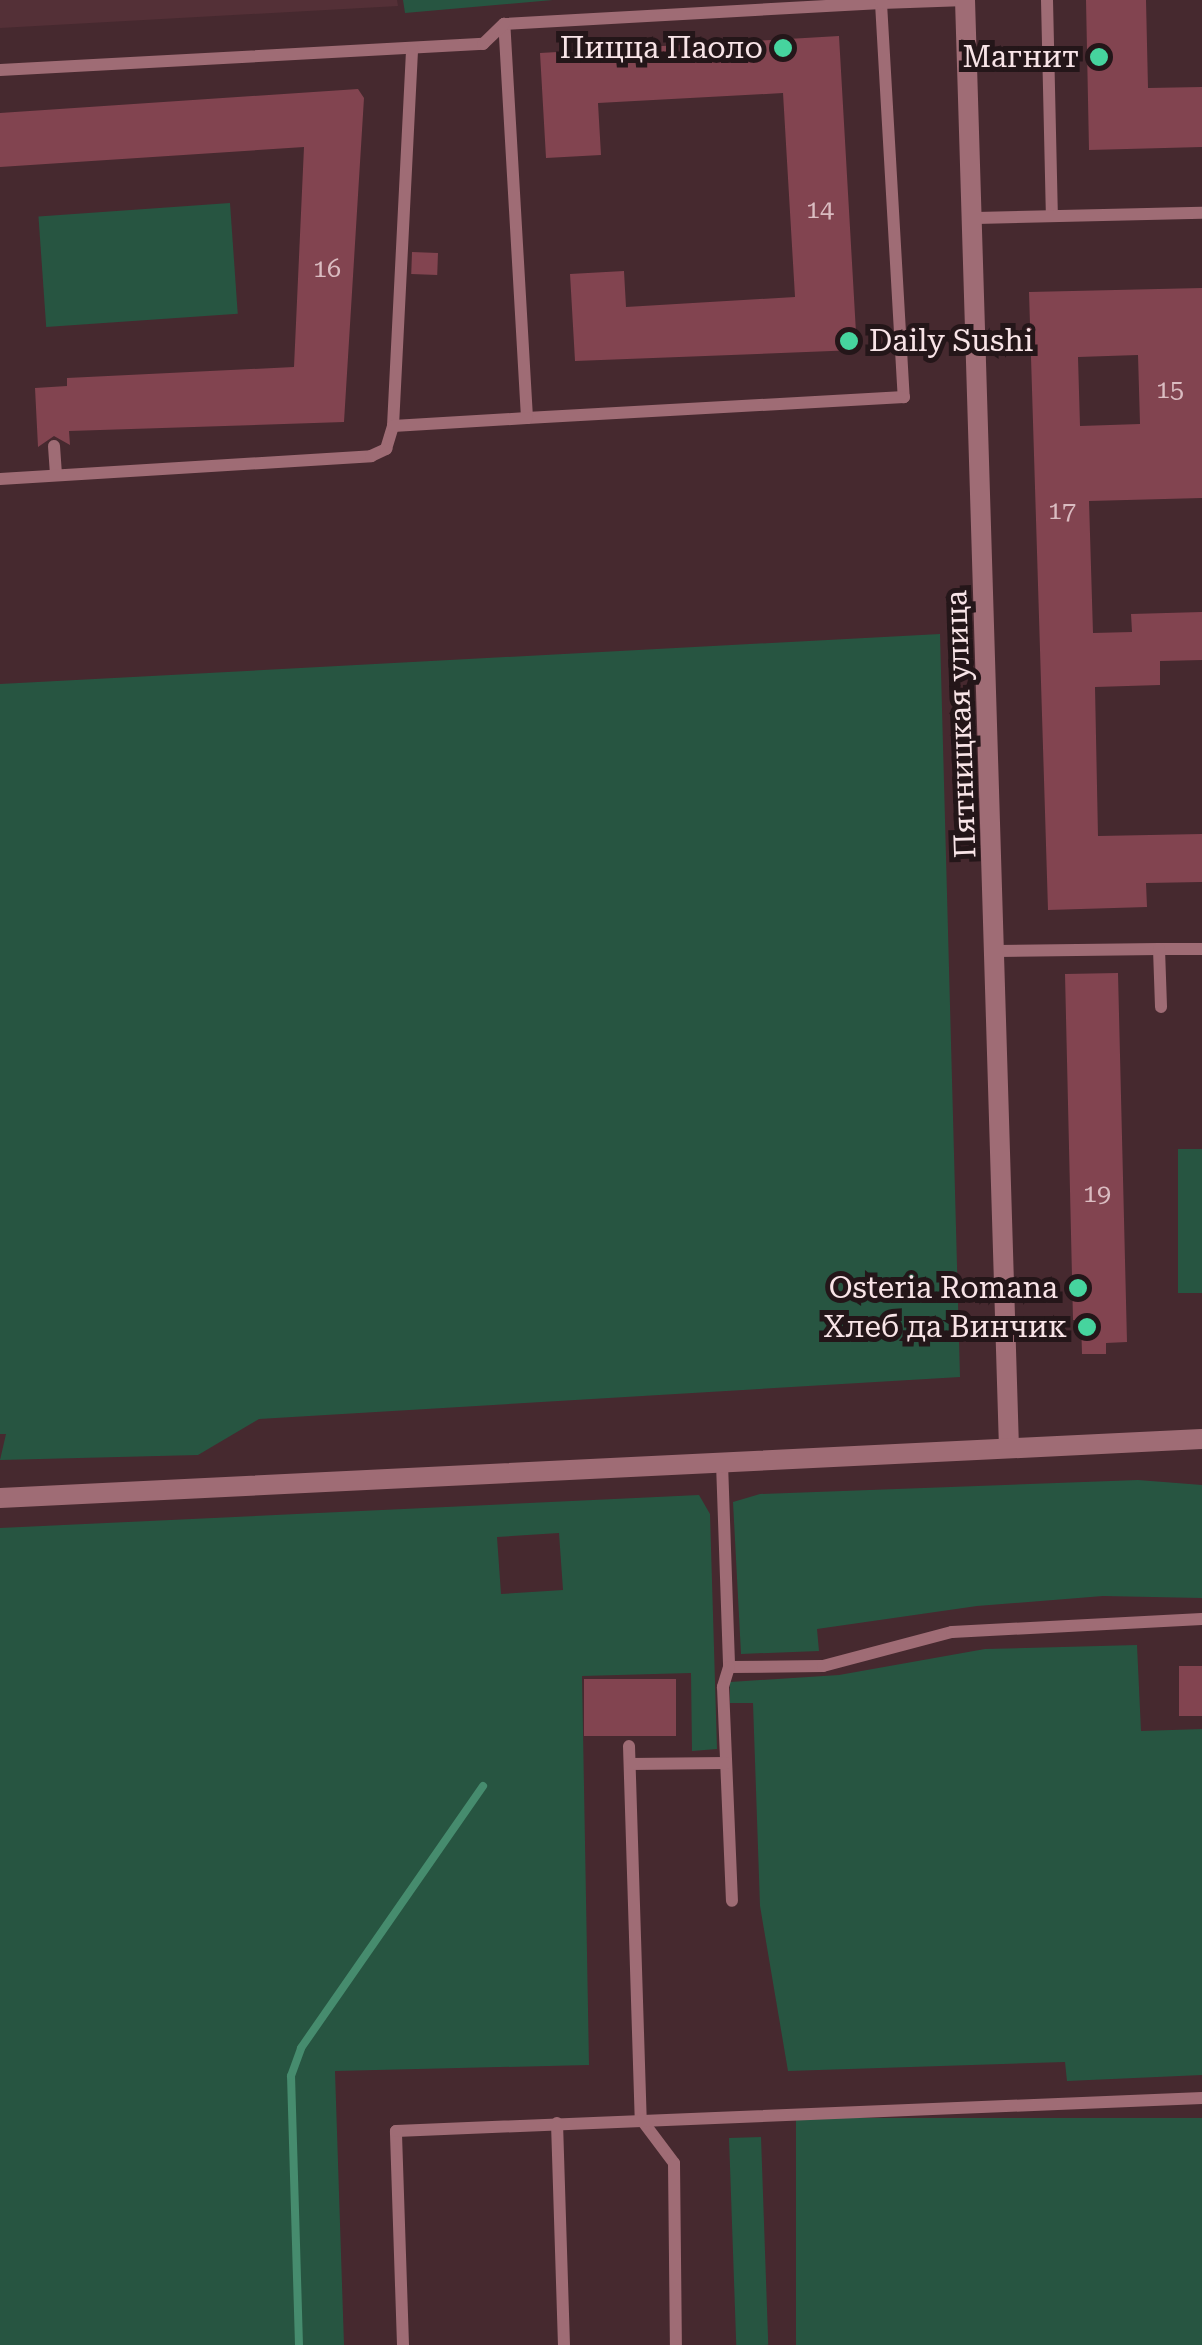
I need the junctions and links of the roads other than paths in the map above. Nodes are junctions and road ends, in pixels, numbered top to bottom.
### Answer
1 (966, 0) edge
2 (1047, 0) edge
3 (881, 2) junction
4 (504, 24) junction
5 (412, 48) junction
6 (0, 70) edge
7 (1202, 213) edge
8 (1052, 216) junction
9 (976, 218) junction
10 (527, 418) junction
11 (393, 426) junction
12 (54, 446) dead end
13 (56, 476) junction
14 (0, 479) edge
15 (1202, 948) edge
16 (1159, 949) junction
17 (997, 951) junction
18 (1161, 1006) dead end
19 (1202, 1439) edge
20 (1010, 1446) junction
21 (722, 1463) junction
22 (0, 1498) edge
23 (1202, 1619) edge
24 (729, 1667) junction
25 (629, 1746) dead end
26 (726, 1763) junction
27 (630, 1764) junction
28 (732, 1901) dead end
29 (1202, 2098) edge
30 (641, 2119) junction
31 (557, 2123) junction
32 (403, 2345) edge
33 (564, 2345) edge
34 (676, 2345) edge

1 - 3 lane
1 - 9 street, Пятницкая улица
2 - 8 lane
3 - 4 lane
3 - 10 lane
4 - 5 lane
4 - 10 lane
5 - 6 lane
5 - 11 lane
7 - 8 lane
8 - 9 lane
9 - 17 street, Пятницкая улица
10 - 11 lane
11 - 13 lane
12 - 13 lane
13 - 14 lane
15 - 16 lane
16 - 17 lane
16 - 18 lane
17 - 20 street, Пятницкая улица
19 - 20 street
20 - 21 street
21 - 22 street
21 - 24 lane
23 - 24 lane
24 - 26 lane
25 - 27 lane
26 - 27 lane
26 - 28 lane
27 - 30 lane
29 - 30 lane
30 - 31 lane
30 - 34 lane
31 - 32 lane
31 - 33 lane

